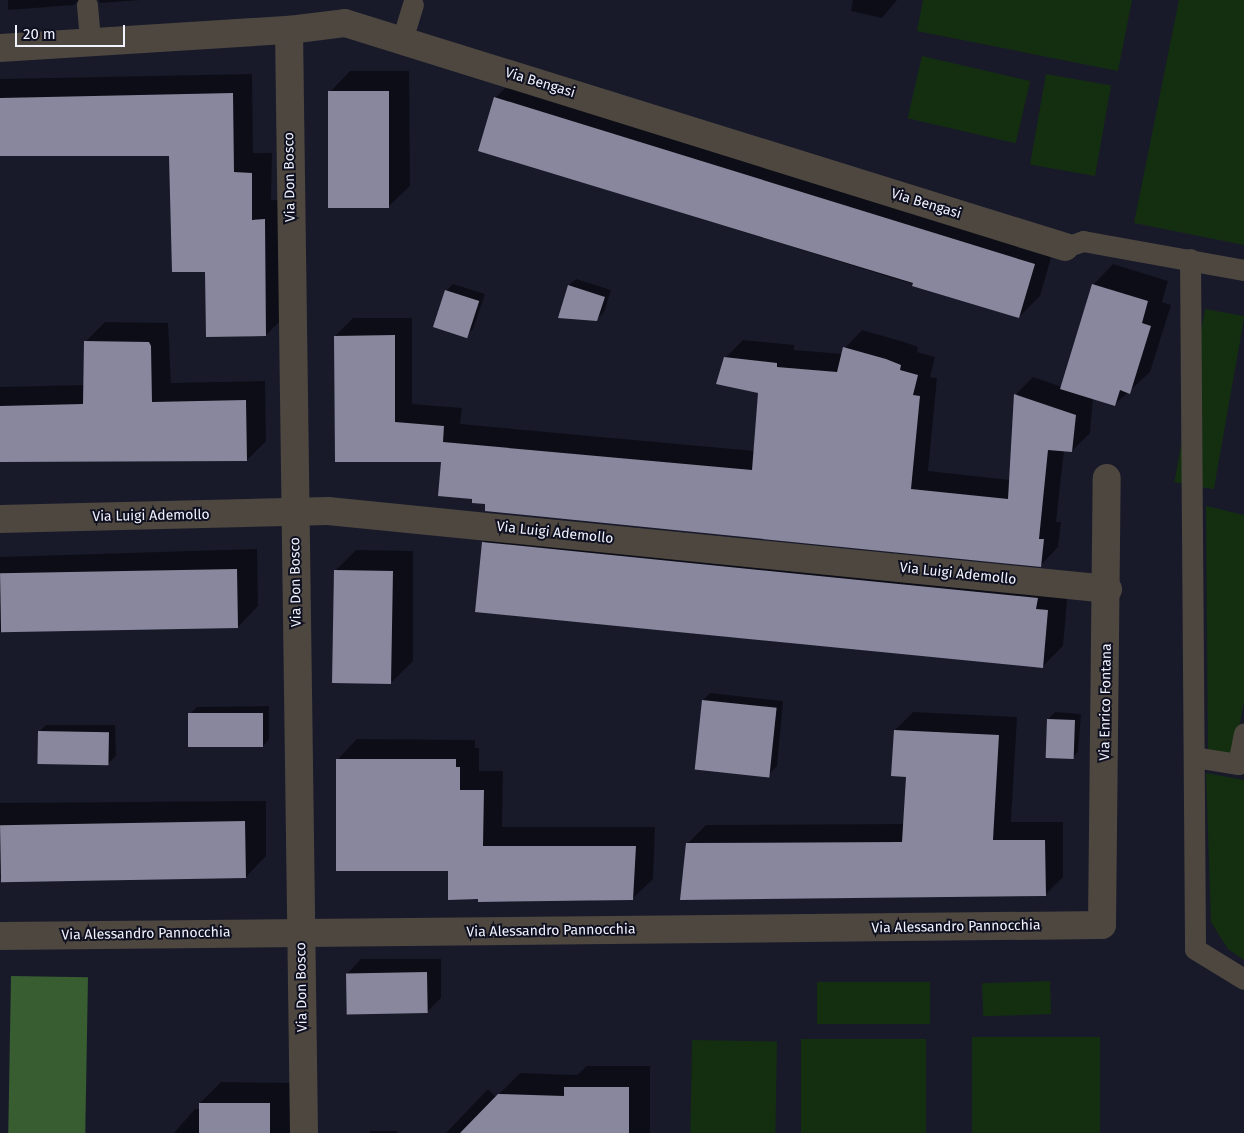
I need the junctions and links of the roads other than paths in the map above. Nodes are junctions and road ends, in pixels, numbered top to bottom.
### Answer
1 (87, 5) dead end
2 (412, 5) dead end
3 (289, 30) junction
4 (402, 40) junction
5 (90, 43) junction
6 (0, 48) edge
7 (1065, 247) joint
8 (1190, 260) junction
9 (1244, 270) edge
10 (1107, 478) dead end
11 (295, 512) junction
12 (0, 519) edge
13 (1108, 589) junction
14 (1244, 734) edge
15 (1194, 757) junction
16 (1102, 925) joint
17 (301, 933) junction
18 (0, 936) edge
19 (1244, 979) edge
20 (304, 1133) edge

1 - 5 lane
2 - 4 lane
3 - 4 street, Via Bengasi
3 - 5 street, Via Bengasi
3 - 11 street, Via Don Bosco
4 - 7 street, Via Bengasi
5 - 6 street, Via Bengasi
7 - 8 lane
8 - 9 lane
8 - 15 lane
10 - 13 street, Via Enrico Fontana
11 - 12 street, Via Luigi Ademollo
11 - 13 street, Via Luigi Ademollo
11 - 17 street, Via Don Bosco
13 - 16 street, Via Enrico Fontana
14 - 15 lane
15 - 19 lane
16 - 17 street, Via Alessandro Pannocchia
17 - 18 street, Via Alessandro Pannocchia
17 - 20 street, Via Don Bosco

